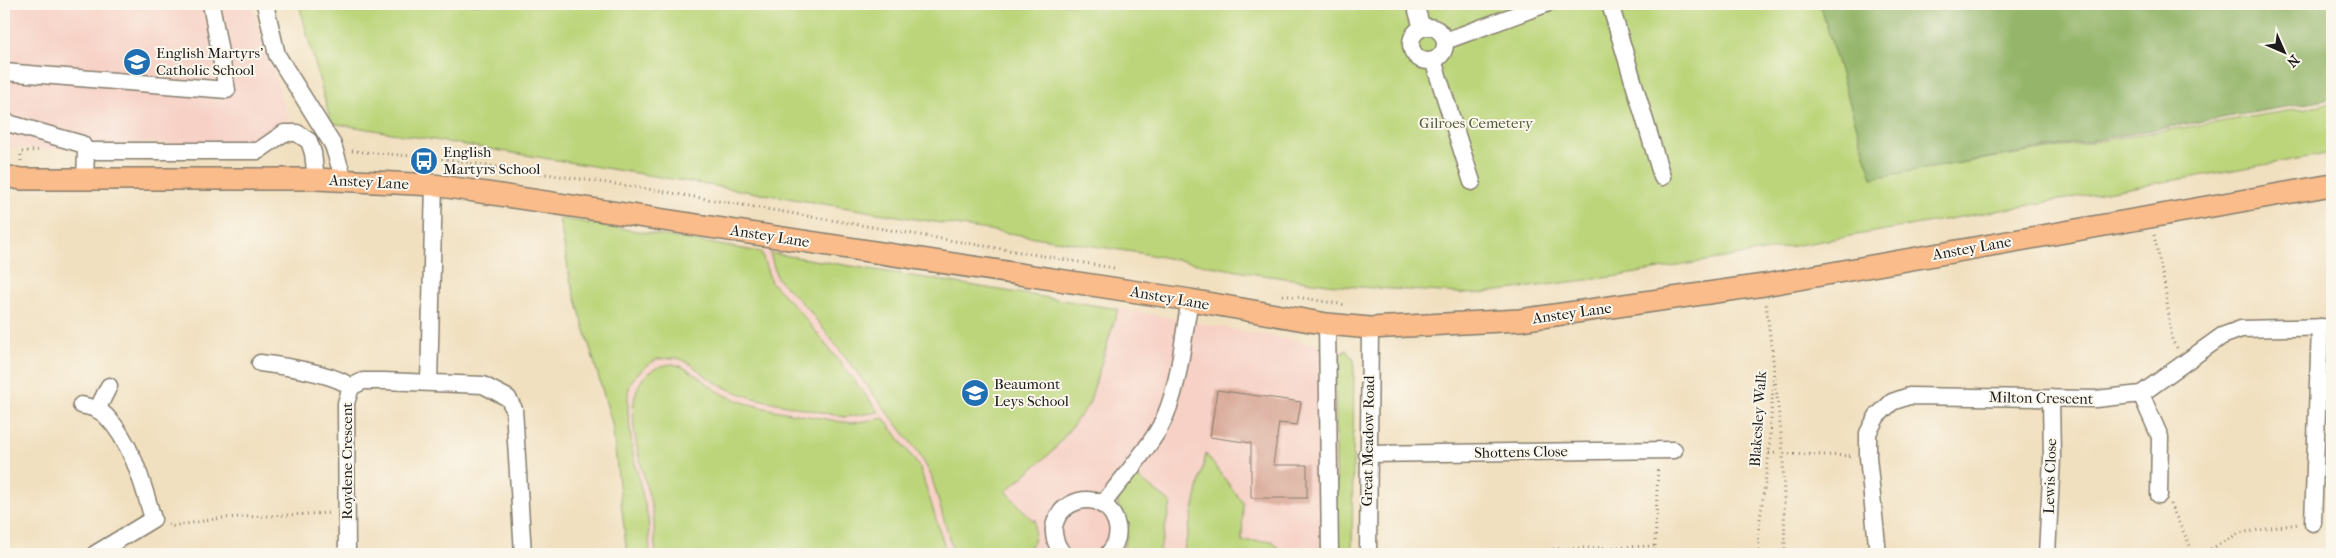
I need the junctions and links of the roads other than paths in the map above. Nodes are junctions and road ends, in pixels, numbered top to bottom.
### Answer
1 (211, 4) edge
2 (265, 4) edge
3 (1415, 4) edge
4 (1546, 4) edge
5 (1610, 4) edge
6 (1422, 28) junction
7 (1445, 41) junction
8 (1433, 60) junction
9 (4, 72) edge
10 (4, 122) edge
11 (86, 151) junction
12 (12, 177) edge
13 (1662, 178) dead end
14 (316, 179) junction
15 (85, 180) junction
16 (344, 180) junction
17 (1472, 182) dead end
18 (434, 185) junction
19 (2332, 185) edge
20 (1190, 300) junction
21 (1327, 324) junction
22 (2326, 327) edge
23 (1370, 328) junction
24 (260, 363) dead end
25 (429, 383) junction
26 (108, 386) dead end
27 (351, 387) junction
28 (2140, 394) junction
29 (2051, 398) junction
30 (1666, 450) road end
31 (1367, 454) junction
32 (2159, 495) road end
33 (1102, 505) junction
34 (2313, 524) road end
35 (1058, 553) edge
36 (95, 554) edge
37 (347, 554) edge
38 (523, 554) edge
39 (1108, 554) edge
40 (1330, 554) edge
41 (1368, 554) edge
42 (1878, 554) edge
43 (2047, 554) edge

1 - 9 street
2 - 16 street
3 - 6 street
4 - 7 street
5 - 13 street
6 - 7 street
6 - 8 street
7 - 8 street
8 - 17 street
10 - 11 street
11 - 14 street
11 - 15 street
12 - 15 main road, Anstey Lane
14 - 15 main road, Anstey Lane
14 - 16 main road, Anstey Lane
16 - 18 main road, Anstey Lane
18 - 20 main road, Anstey Lane
18 - 25 street
19 - 23 main road, Anstey Lane
20 - 21 main road, Anstey Lane
20 - 33 street
21 - 23 main road, Anstey Lane
21 - 40 street
22 - 28 street, Milton Crescent
22 - 34 street
23 - 31 street, Great Meadow Road
24 - 27 street
25 - 27 street, Roydene Crescent
25 - 38 street, Roydene Crescent
26 - 36 street
27 - 37 street, Roydene Crescent
28 - 29 street, Milton Crescent
28 - 32 street
29 - 42 street, Milton Crescent
29 - 43 street, Lewis Close
30 - 31 street, Shottens Close
31 - 41 street, Great Meadow Road
33 - 35 street
33 - 39 street

